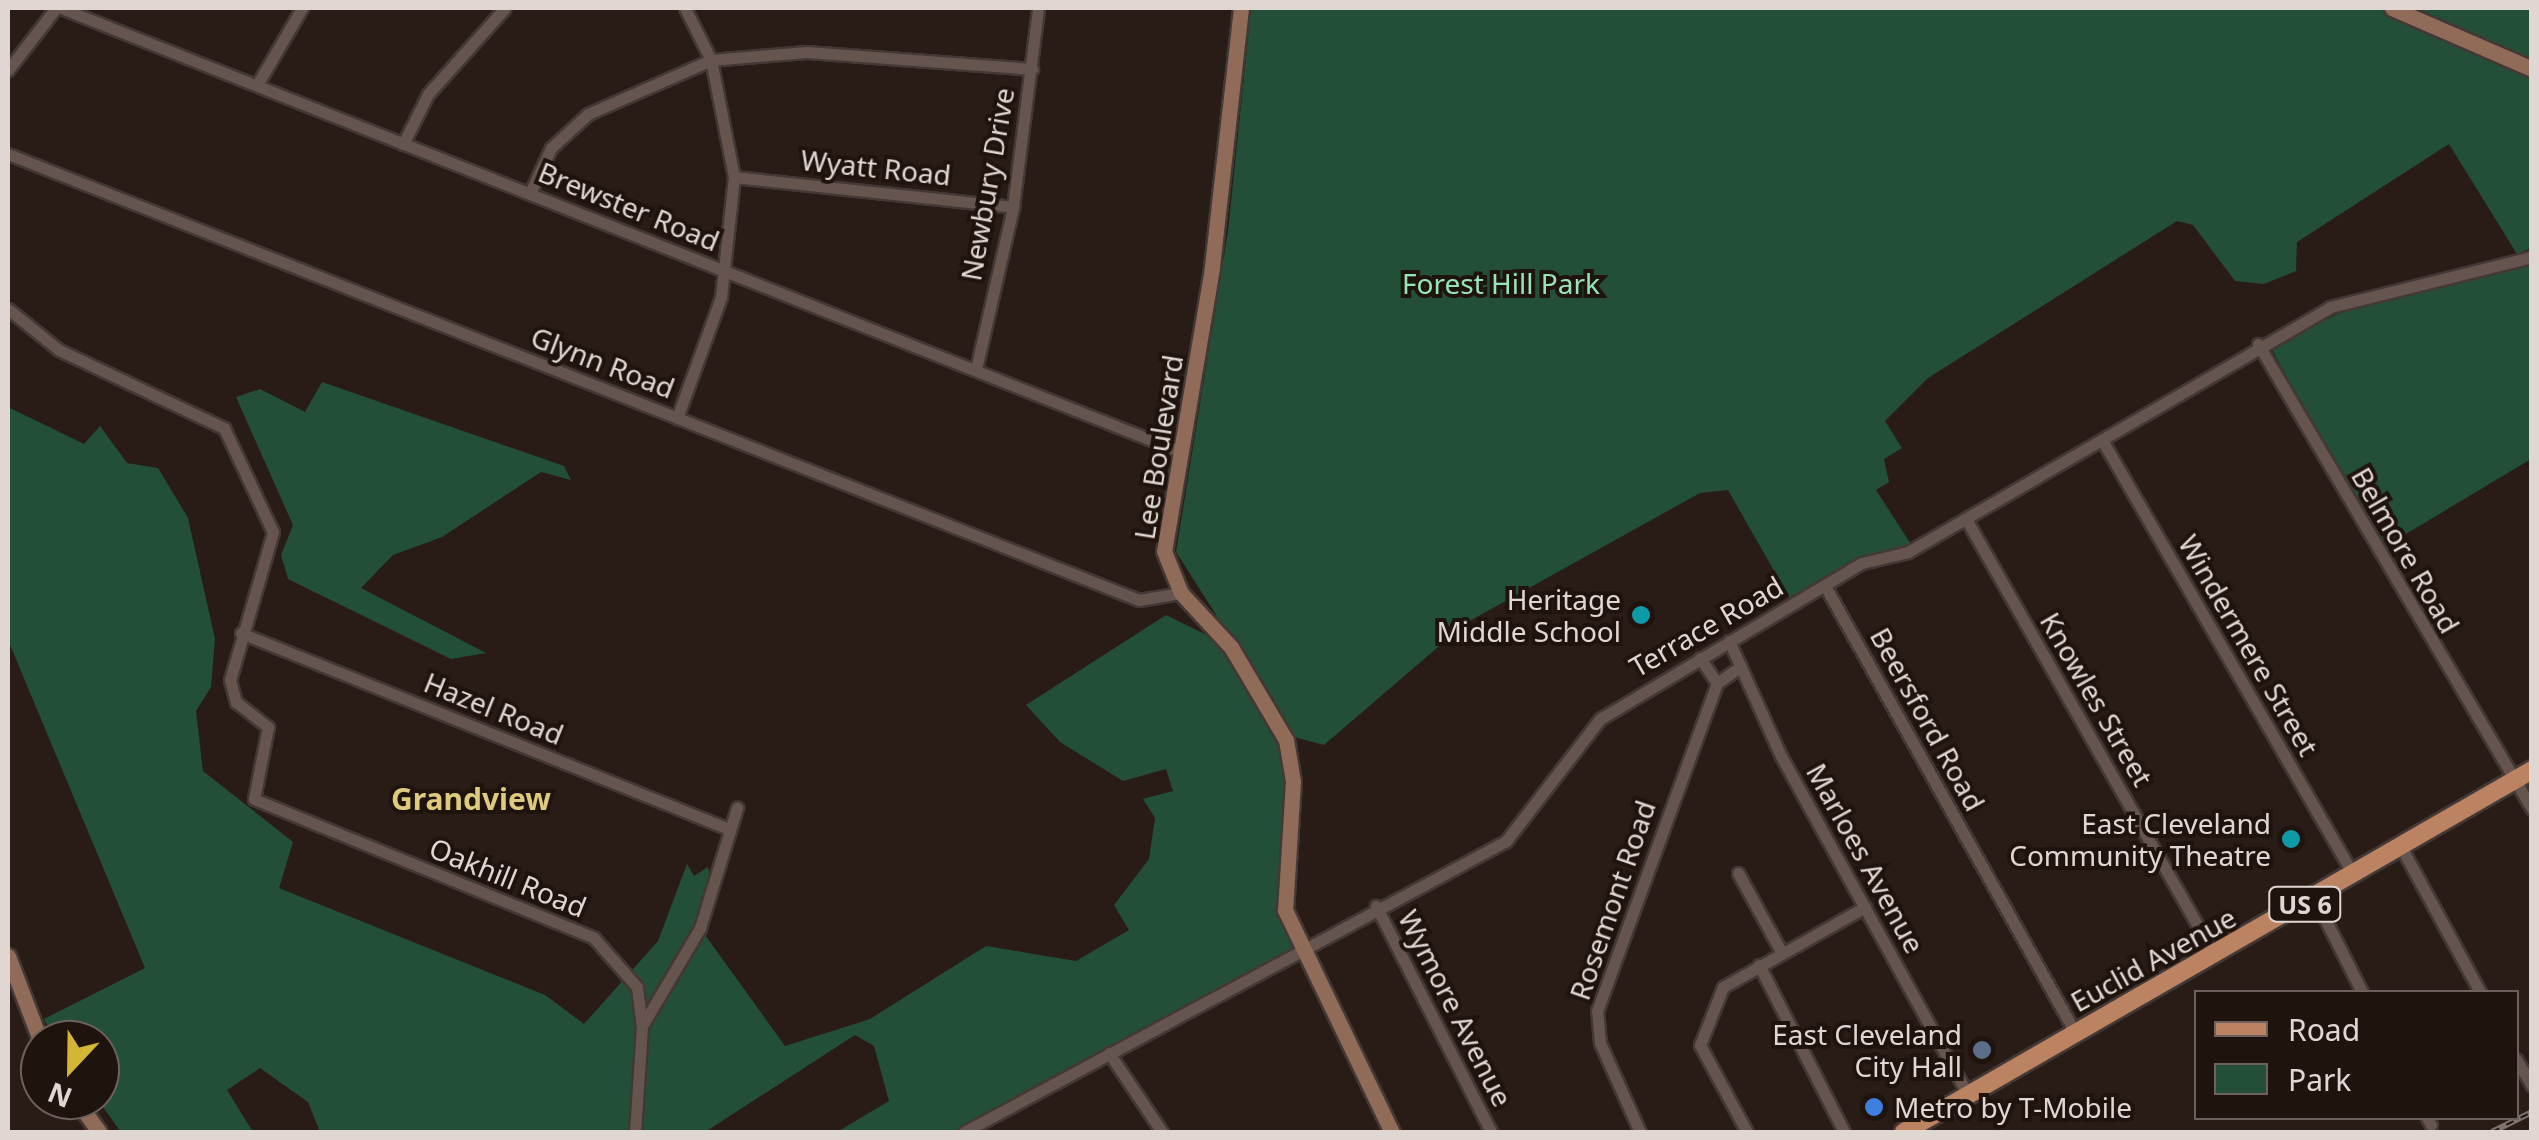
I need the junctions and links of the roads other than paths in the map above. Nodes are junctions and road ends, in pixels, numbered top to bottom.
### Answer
1 (58, 8) edge
2 (302, 8) edge
3 (505, 8) edge
4 (685, 8) edge
5 (1038, 8) edge
6 (1242, 8) edge
7 (2392, 8) edge
8 (711, 60) junction
9 (1032, 69) junction
10 (2532, 69) edge
11 (8, 70) edge
12 (257, 86) junction
13 (403, 144) junction
14 (8, 154) edge
15 (734, 177) junction
16 (530, 193) junction
17 (1013, 207) junction
18 (2532, 258) edge
19 (726, 271) junction
20 (8, 309) edge
21 (2258, 344) junction
22 (976, 369) junction
23 (678, 418) junction
24 (2102, 440) junction
25 (1180, 451) junction
26 (1966, 519) junction
27 (1825, 586) junction
28 (1181, 593) junction
29 (241, 633) junction
30 (1729, 641) junction
31 (1700, 658) junction
32 (1741, 666) junction
33 (1717, 683) junction
34 (2532, 770) edge
35 (2514, 780) junction
36 (738, 808) dead end
37 (2532, 809) edge
38 (730, 829) junction
39 (2400, 847) junction
40 (1738, 873) dead end
41 (2353, 874) junction
42 (2315, 898) junction
43 (1376, 906) junction
44 (1865, 907) junction
45 (1298, 948) junction
46 (1782, 953) junction
47 (8, 956) edge
48 (2214, 956) junction
49 (1759, 966) junction
50 (2361, 990) edge
51 (2479, 990) edge
52 (32, 1020) edge
53 (642, 1026) junction
54 (2076, 1034) junction
55 (1109, 1052) junction
56 (2519, 1064) edge
57 (2532, 1086) edge
58 (1969, 1096) junction
59 (972, 1130) edge
60 (635, 1132) edge
61 (1162, 1132) edge
62 (1392, 1132) edge
63 (1491, 1132) edge
64 (1640, 1132) edge
65 (1747, 1132) edge
66 (1844, 1132) edge
67 (1904, 1132) edge

1 - 11 street
1 - 12 street, Brewster Road
2 - 12 street
3 - 13 street
4 - 8 street
5 - 9 street, Newbury Drive
6 - 25 street, Lee Boulevard
7 - 10 street
8 - 9 street
8 - 15 street
8 - 16 street
9 - 17 street, Newbury Drive
12 - 13 street, Brewster Road
13 - 16 street, Brewster Road
14 - 23 street, Glynn Road
15 - 17 street, Wyatt Road
15 - 19 street
16 - 19 street, Brewster Road
17 - 22 street, Newbury Drive
18 - 21 street, Terrace Road
19 - 22 street, Brewster Road
19 - 23 street
20 - 29 street, Oakhill Road
21 - 24 street, Terrace Road
21 - 35 street, Belmore Road
22 - 25 street, Brewster Road
23 - 28 street, Glynn Road
24 - 26 street, Terrace Road
24 - 41 street, Windermere Street
25 - 28 street, Lee Boulevard
26 - 27 street, Terrace Road
26 - 48 street, Knowles Street
27 - 30 street, Terrace Road
27 - 54 street, Beersford Road
28 - 45 street, Lee Boulevard
29 - 38 street, Hazel Road
29 - 53 street, Oakhill Road
30 - 31 street, Terrace Road
30 - 32 street, Marloes Avenue
31 - 33 street
31 - 43 street, Terrace Road
32 - 33 street
32 - 44 street, Marloes Avenue
33 - 64 street, Rosemont Road
34 - 35 main road, Euclid Avenue / US 6
35 - 37 street, Belmore Road
35 - 39 main road, Euclid Avenue / US 6
36 - 38 street
38 - 53 street
39 - 41 main road, Euclid Avenue / US 6
39 - 51 street
40 - 46 street
41 - 42 main road, Euclid Avenue / US 6
42 - 48 main road, Euclid Avenue / US 6
42 - 50 street
43 - 45 street, Terrace Road
43 - 63 street, Wymore Avenue
44 - 46 street
44 - 58 street, Marloes Avenue
45 - 55 street, Terrace Road
45 - 62 street, Lee Boulevard
46 - 49 street
47 - 52 street
48 - 54 main road, Euclid Avenue / US 6
49 - 65 street
49 - 66 street
53 - 60 street
54 - 58 main road, Euclid Avenue / US 6
55 - 59 street, Terrace Road
55 - 61 street
56 - 57 street
58 - 67 main road, Euclid Avenue / US 6

